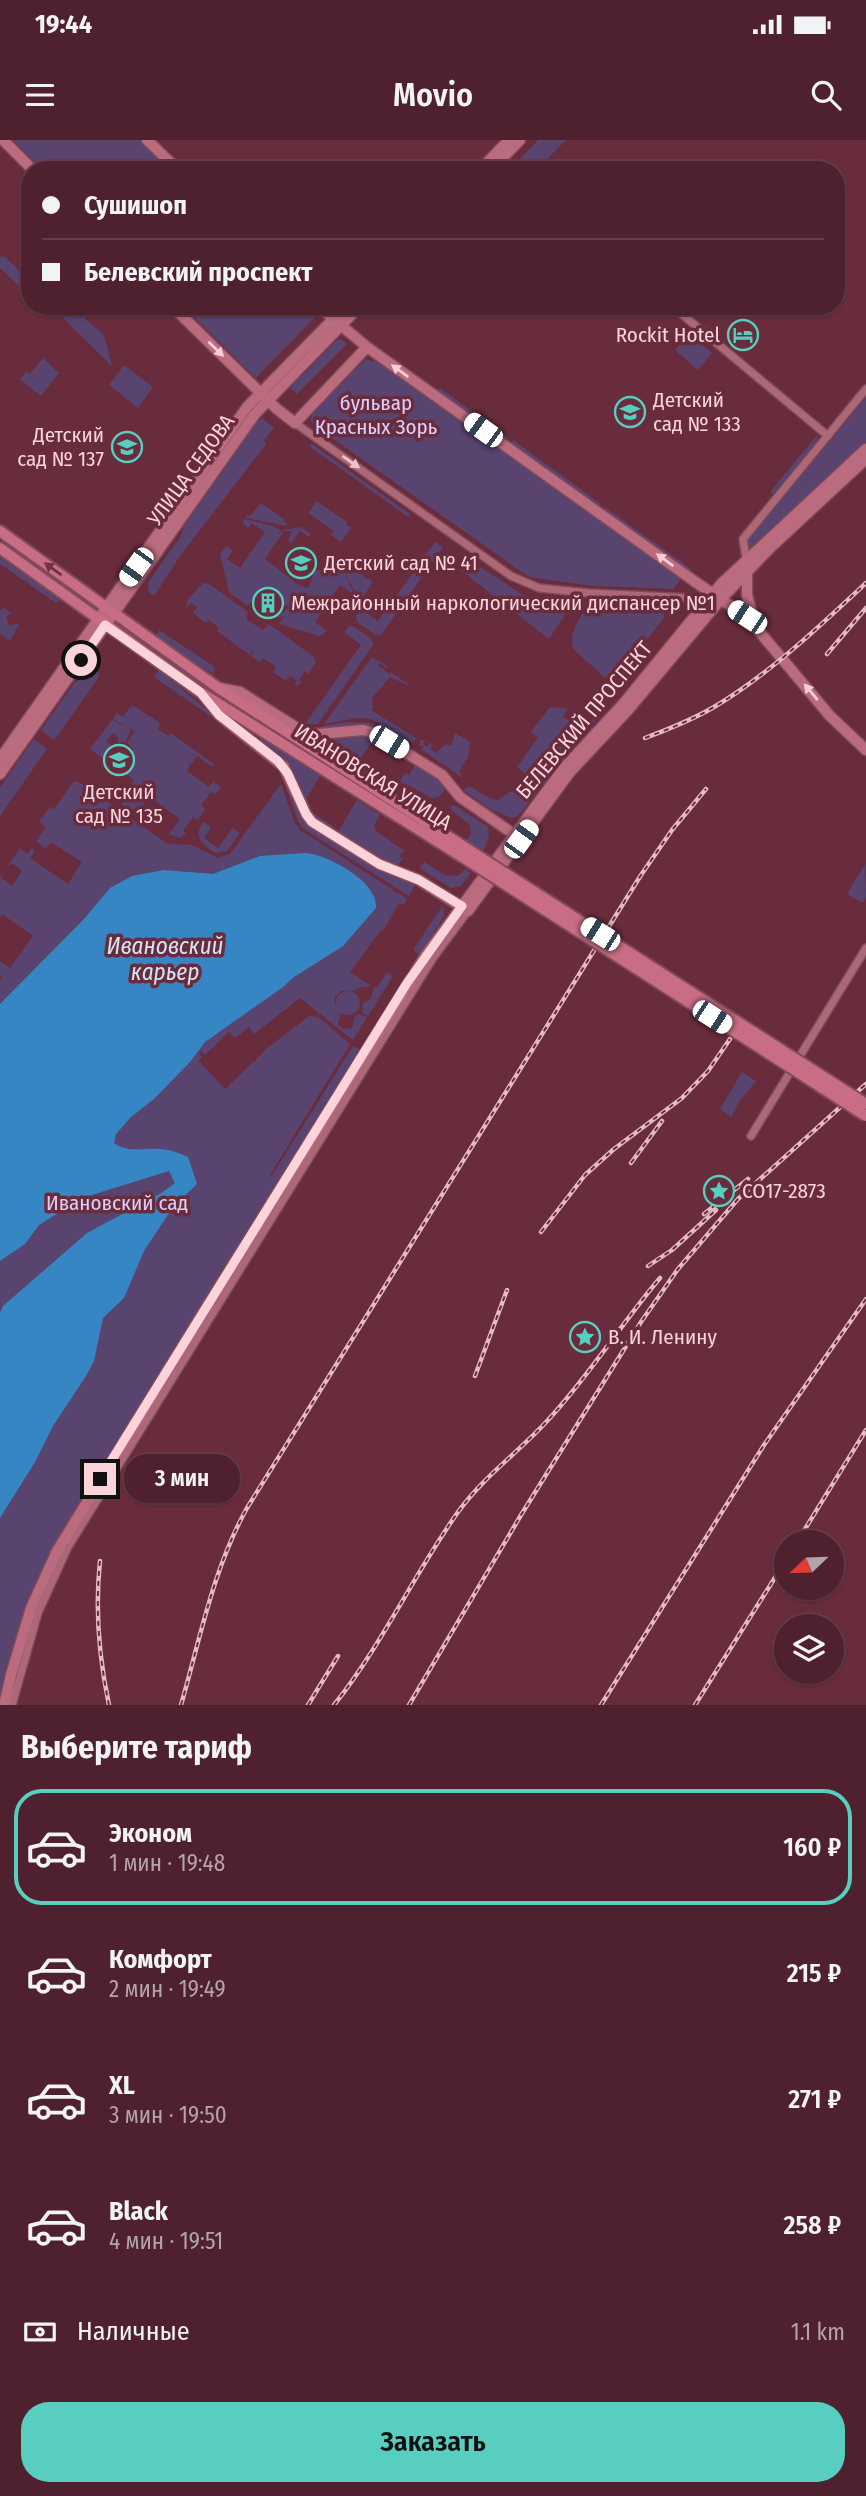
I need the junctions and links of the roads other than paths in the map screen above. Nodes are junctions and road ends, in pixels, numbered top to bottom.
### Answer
1 (3, 140) edge
2 (147, 140) edge
3 (509, 140) edge
4 (520, 140) edge
5 (24, 161) edge
6 (169, 161) edge
7 (499, 161) edge
8 (501, 161) edge
9 (181, 315) edge
10 (329, 315) edge
11 (341, 315) edge
12 (347, 315) edge
13 (683, 315) edge
14 (337, 322) junction
15 (367, 347) junction
16 (866, 389) edge
17 (264, 396) junction
18 (295, 423) junction
19 (828, 436) junction
20 (866, 449) edge
21 (866, 459) edge
22 (0, 531) edge
23 (0, 548) edge
24 (746, 558) junction
25 (747, 571) junction
26 (714, 597) junction
27 (109, 611) junction
28 (101, 622) junction
29 (755, 626) junction
30 (218, 687) junction
31 (200, 692) junction
32 (253, 724) junction
33 (245, 736) junction
34 (866, 750) edge
35 (0, 759) edge
36 (0, 774) edge
37 (518, 837) junction
38 (478, 861) junction
39 (527, 892) junction
40 (465, 908) junction
41 (866, 948) edge
42 (866, 1104) edge
43 (866, 1116) edge
44 (751, 1136) dead end
45 (4, 1705) edge
46 (12, 1705) edge

1 - 5 street
2 - 6 street
3 - 7 street
4 - 8 street
9 -> 17 street
10 - 14 street
11 - 14 street, УЛИЦА СЕДОВА
12 - 14 street, УЛИЦА СЕДОВА
13 - 19 street
14 - 15 street
14 - 17 street, УЛИЦА СЕДОВА
15 - 18 street
26 -> 15 street
16 - 19 street
17 - 18 street
17 - 27 street, УЛИЦА СЕДОВА
18 -> 26 street
19 - 24 street
20 - 24 street, БЕЛЕВСКИЙ ПРОСПЕКТ
21 - 25 street, БЕЛЕВСКИЙ ПРОСПЕКТ
27 -> 22 main road, ИВАНОВСКАЯ УЛИЦА
23 - 28 main road, ИВАНОВСКАЯ УЛИЦА
24 - 26 street, БЕЛЕВСКИЙ ПРОСПЕКТ
25 - 26 street, БЕЛЕВСКИЙ ПРОСПЕКТ
25 - 29 street
26 - 29 street
26 - 37 street, БЕЛЕВСКИЙ ПРОСПЕКТ
27 - 28 street, УЛИЦА СЕДОВА
27 - 30 main road, ИВАНОВСКАЯ УЛИЦА
28 - 31 main road, ИВАНОВСКАЯ УЛИЦА
28 - 35 street, УЛИЦА СЕДОВА
28 - 36 street, УЛИЦА СЕДОВА
34 -> 29 street
30 - 37 street, ИВАНОВСКАЯ УЛИЦА
30 - 38 main road, ИВАНОВСКАЯ УЛИЦА
31 - 32 main road, ИВАНОВСКАЯ УЛИЦА
31 - 33 street, ИВАНОВСКАЯ УЛИЦА
32 - 33 street
32 - 38 main road, ИВАНОВСКАЯ УЛИЦА
33 - 40 street, ИВАНОВСКАЯ УЛИЦА
37 - 40 street, БЕЛЕВСКИЙ ПРОСПЕКТ
38 - 39 main road, ИВАНОВСКАЯ УЛИЦА, bridge
39 - 42 main road, bridge
39 - 43 main road, bridge
40 - 45 street, БЕЛЕВСКИЙ ПРОСПЕКТ
40 - 46 street, БЕЛЕВСКИЙ ПРОСПЕКТ
41 - 44 street

